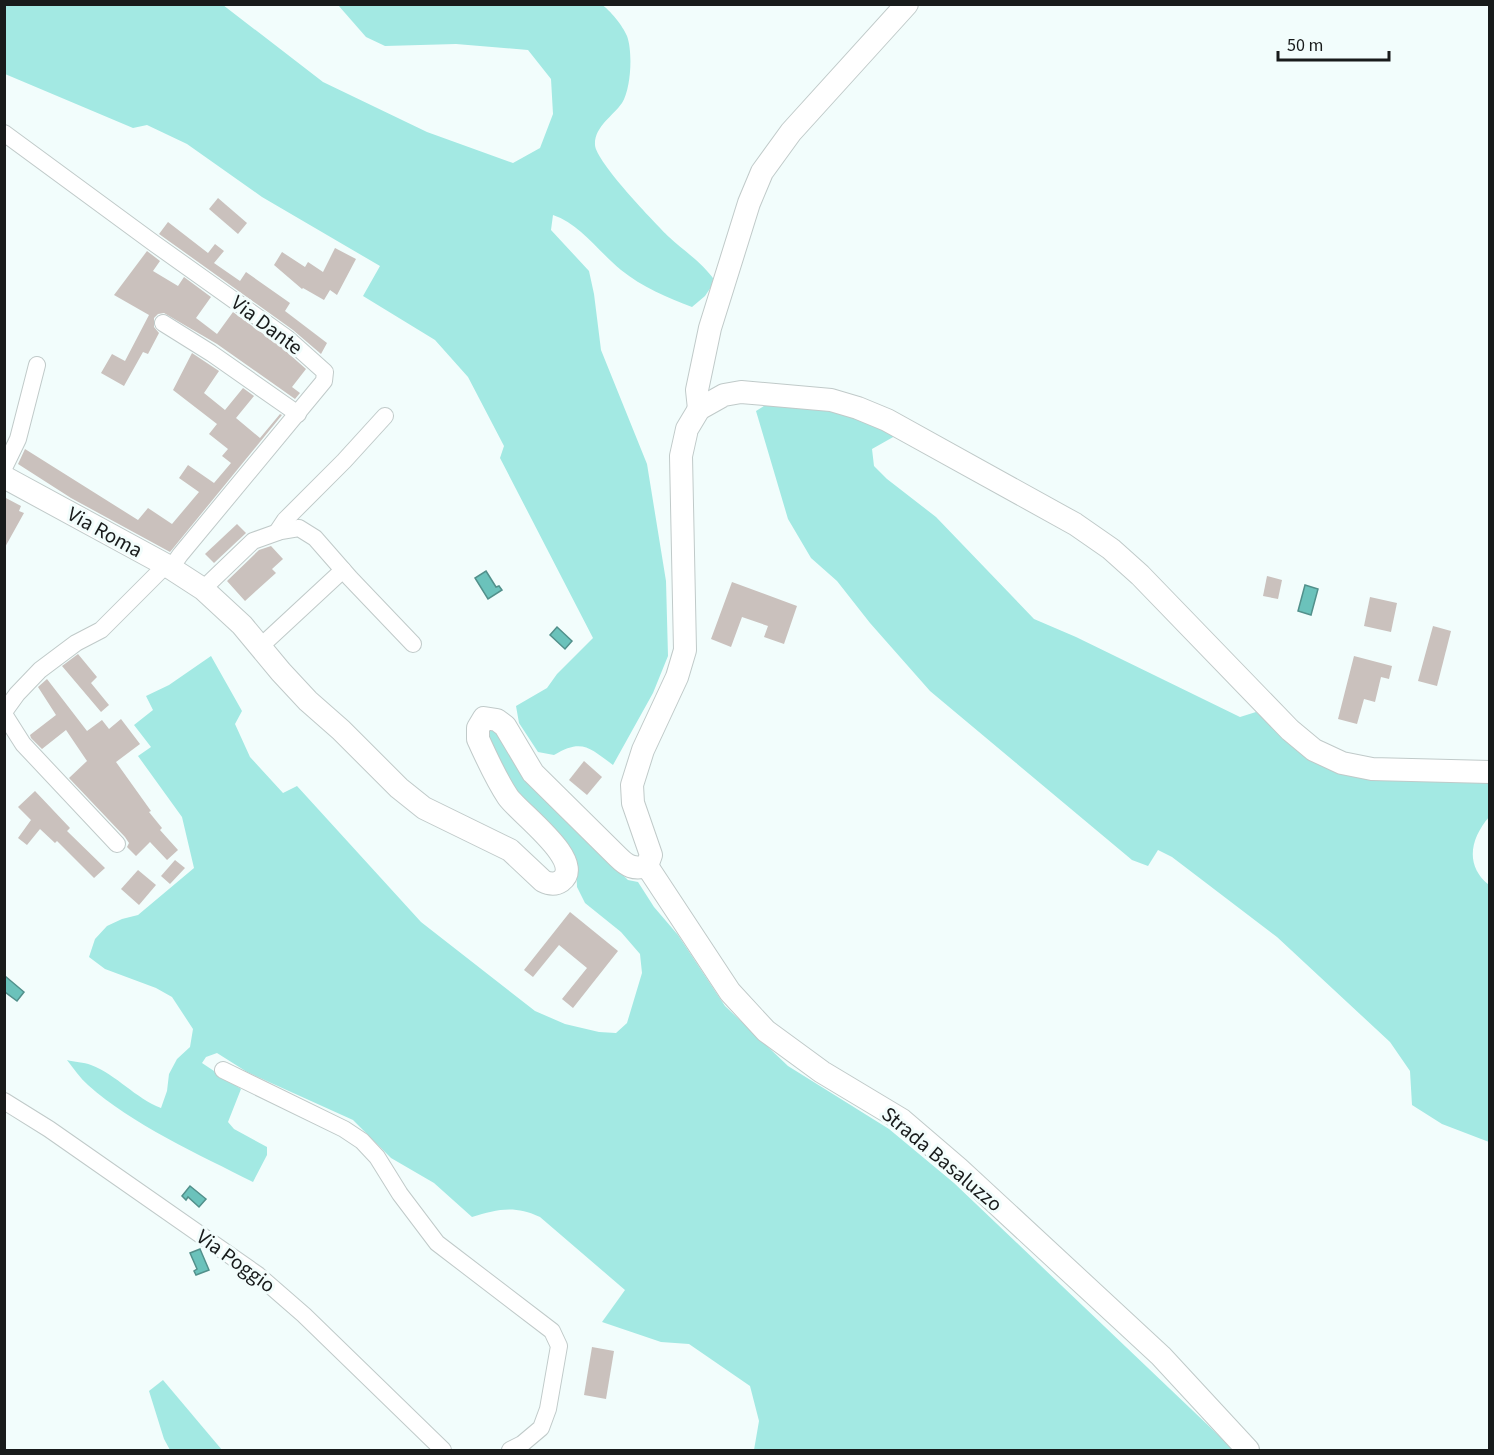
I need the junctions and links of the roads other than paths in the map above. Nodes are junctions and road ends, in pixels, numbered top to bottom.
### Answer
1 (907, 4) edge
2 (4, 133) edge
3 (163, 322) dead end
4 (37, 365) dead end
5 (699, 409) junction
6 (298, 414) junction
7 (385, 416) dead end
8 (4, 468) edge
9 (4, 477) edge
10 (277, 532) junction
11 (169, 567) junction
12 (343, 570) junction
13 (203, 589) junction
14 (413, 644) dead end
15 (260, 647) junction
16 (4, 713) edge
17 (1490, 772) edge
18 (117, 844) dead end
19 (647, 866) junction
20 (223, 1070) dead end
21 (4, 1101) edge
22 (443, 1450) edge
23 (510, 1450) edge
24 (1248, 1450) edge

1 - 5 main road
2 - 6 street, Via Dante
3 - 6 street
4 - 8 street
5 - 17 main road
5 - 19 main road
6 - 11 street, Via Dante
7 - 10 street
9 - 11 main road, Via Roma
10 - 12 street
10 - 13 street
11 - 13 main road, Via Roma
11 - 16 street, Via Dante
12 - 14 street
12 - 15 street
13 - 15 main road, Via Roma
15 - 19 main road, Via Roma
16 - 18 street
19 - 24 main road, Strada Basaluzzo
20 - 23 street
21 - 22 street, Via Poggio

